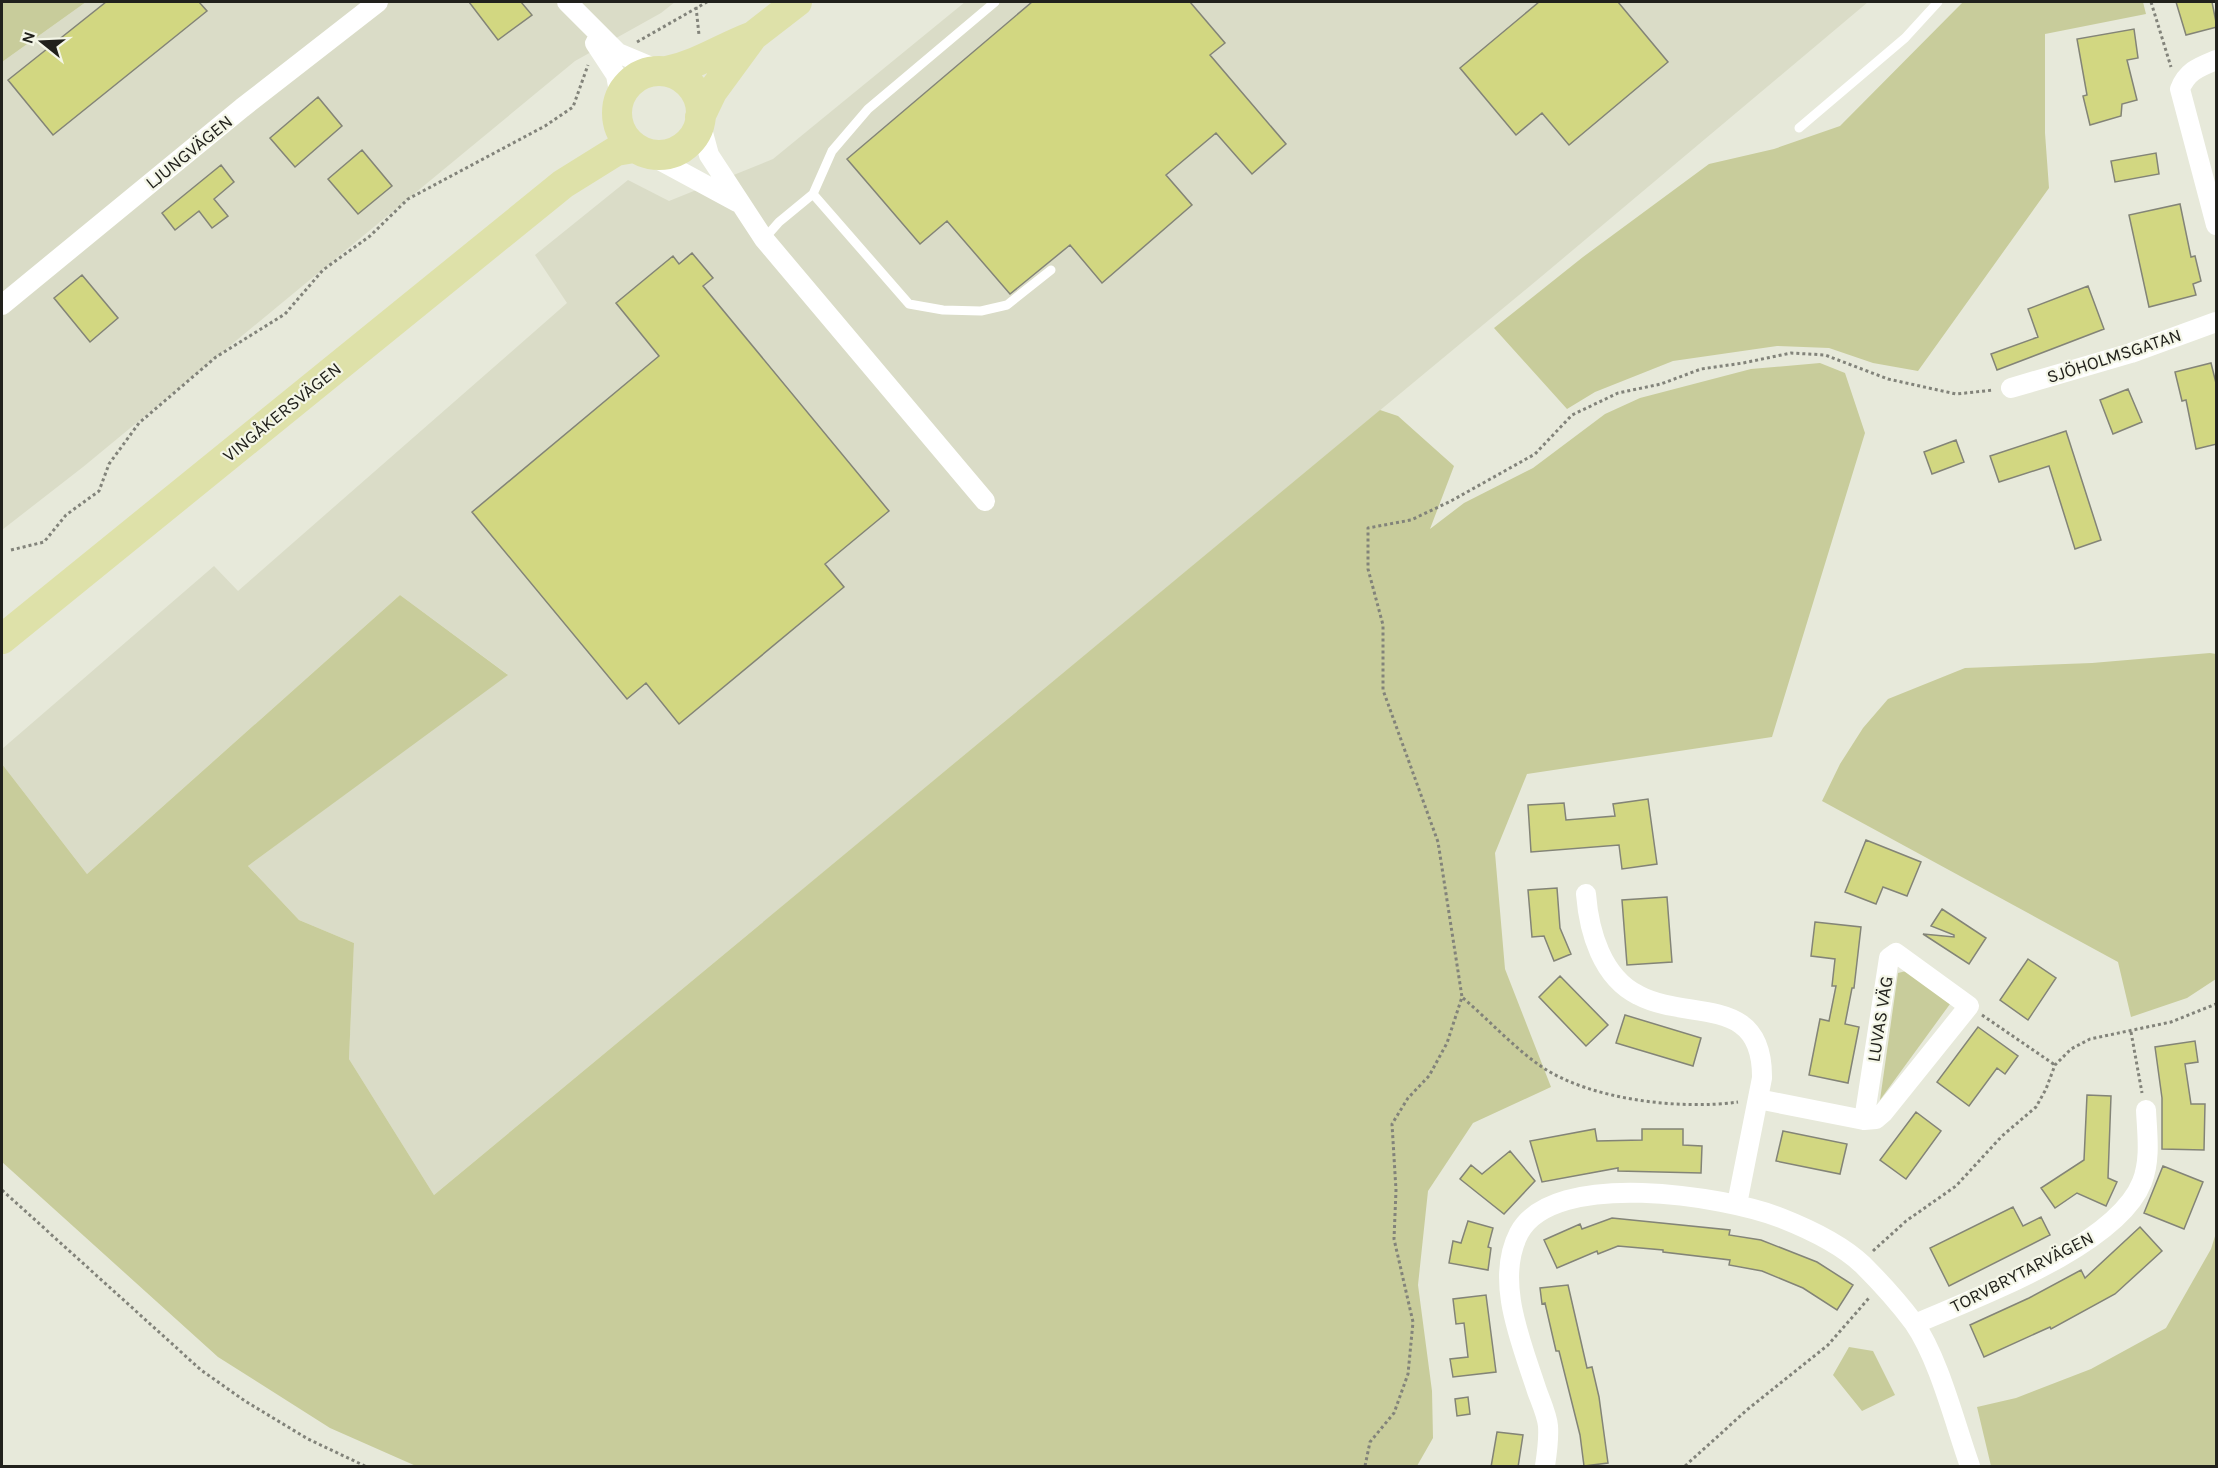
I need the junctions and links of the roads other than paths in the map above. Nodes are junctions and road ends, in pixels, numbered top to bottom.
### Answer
1 (378, 2) edge
2 (566, 2) edge
3 (797, 2) edge
4 (995, 2) edge
5 (1938, 2) edge
6 (753, 36) junction
7 (2217, 60) edge
8 (664, 71) junction
9 (618, 101) junction
10 (700, 120) junction
11 (1798, 128) dead end
12 (642, 152) junction
13 (563, 184) junction
14 (813, 194) junction
15 (740, 204) junction
16 (2217, 225) edge
17 (764, 239) junction
18 (1052, 270) dead end
19 (2, 305) edge
20 (2217, 322) edge
21 (2011, 388) road end
22 (985, 501) dead end
23 (2, 639) edge
24 (1586, 894) dead end
25 (1758, 1099) junction
26 (2146, 1110) road end
27 (1864, 1120) junction
28 (1737, 1204) junction
29 (1915, 1324) junction
30 (1545, 1467) edge
31 (1970, 1467) edge

1 - 19 street, LJUNGVÄGEN
2 - 8 street
2 - 9 street
3 - 6 main road
4 - 14 lane
5 - 11 lane
6 - 8 main road
6 - 10 main road
7 - 16 street
8 - 9 main road
8 - 10 main road
9 - 12 main road
9 - 13 main road, VINGÅKERSVÄGEN
10 - 12 main road
10 - 15 street
12 - 13 main road, VINGÅKERSVÄGEN
12 - 15 street
13 - 23 main road, VINGÅKERSVÄGEN
14 - 17 lane
14 - 18 lane
15 - 17 street
17 - 22 street
20 - 21 street, SJÖHOLMSGATAN
24 - 25 street
25 - 27 street
25 - 28 street
26 - 29 street, TORVBRYTARVÄGEN
27 - 27 street, LUVAS VÄG
28 - 29 street
28 - 30 street
29 - 31 street

